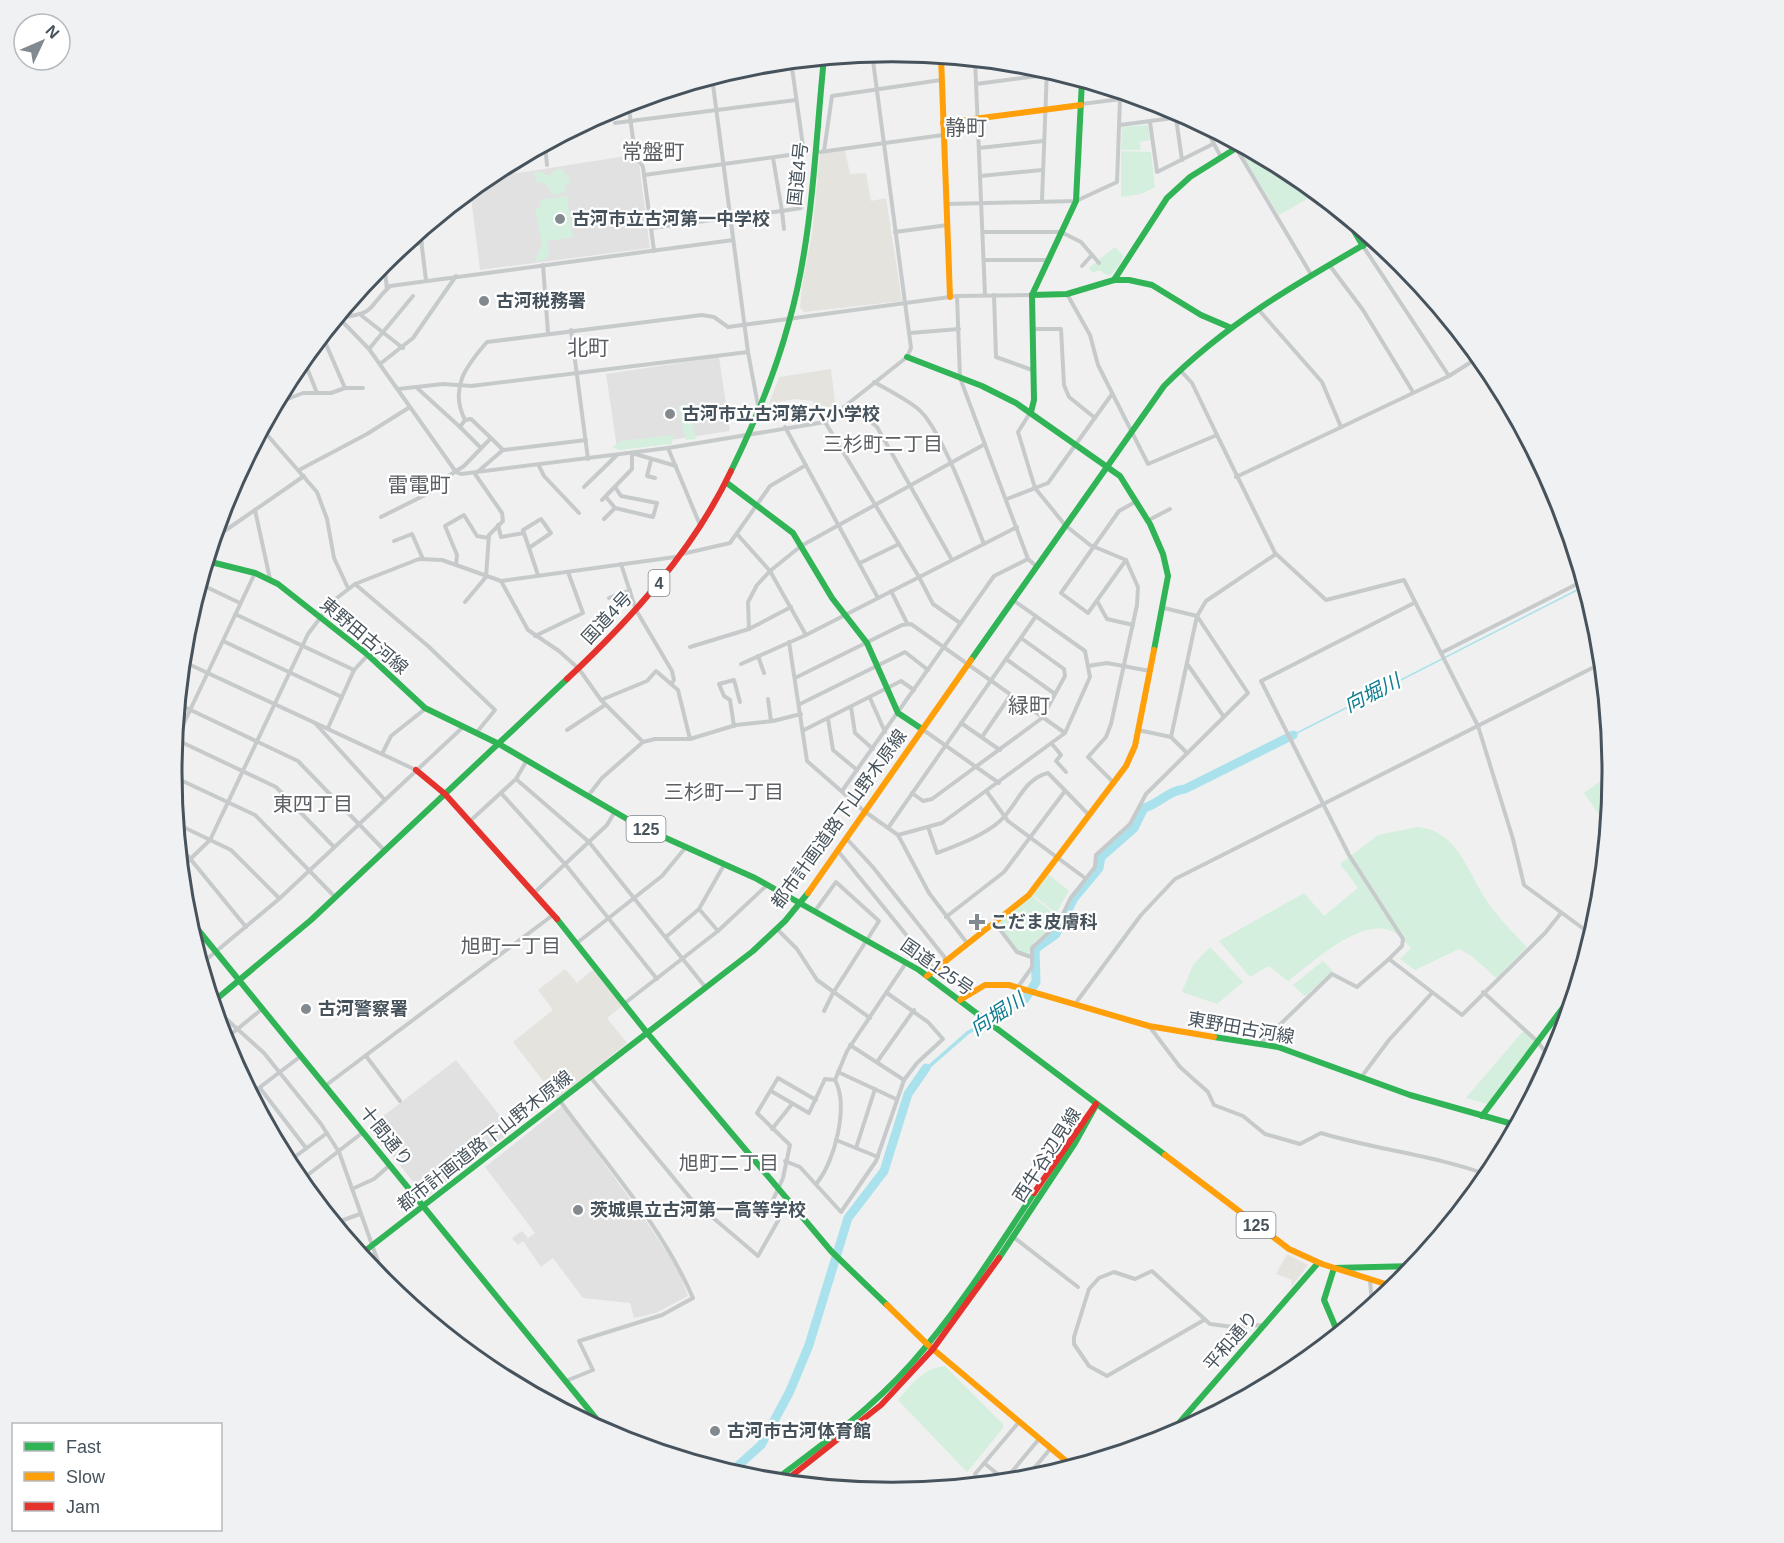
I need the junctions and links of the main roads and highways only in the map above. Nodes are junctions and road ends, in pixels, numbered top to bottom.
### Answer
1 (941, 63) edge
2 (823, 65) edge
3 (1082, 88) edge
4 (1081, 105) junction
5 (944, 123) junction
6 (1233, 149) edge
7 (1356, 235) edge
8 (1366, 244) edge
9 (1363, 246) junction
10 (1114, 280) junction
11 (1032, 295) junction
12 (954, 297) road end
13 (1229, 327) junction
14 (907, 357) road end
15 (1031, 412) junction
16 (1107, 465) junction
17 (728, 483) junction
18 (214, 563) edge
19 (922, 729) junction
20 (499, 744) junction
21 (416, 770) road end
22 (445, 794) junction
23 (800, 903) junction
24 (201, 933) edge
25 (927, 976) junction
26 (239, 980) junction
27 (219, 997) edge
28 (960, 1000) junction
29 (1560, 1011) edge
30 (648, 1034) junction
31 (1096, 1104) junction
32 (1482, 1116) junction
33 (1509, 1123) edge
34 (424, 1207) junction
35 (1010, 1234) junction
36 (368, 1250) edge
37 (1318, 1263) junction
38 (1401, 1266) edge
39 (1334, 1268) junction
40 (1383, 1284) edge
41 (1335, 1326) edge
42 (927, 1344) junction
43 (933, 1350) junction
44 (593, 1415) edge
45 (1183, 1418) edge
46 (1065, 1460) edge
47 (784, 1473) edge
48 (794, 1474) edge

1 - 5 main road
2 - 17 main road, 国道4号 / 4
3 - 4 main road
4 - 5 main road
4 - 11 main road
5 - 12 main road
6 - 10 main road
7 - 9 main road
8 - 9 main road, 都市計画道路下山野木原線
9 - 13 main road, 都市計画道路下山野木原線
10 - 11 main road
10 - 13 main road
11 - 15 main road
13 - 16 main road, 都市計画道路下山野木原線
14 - 15 main road
15 - 16 main road
16 - 19 main road, 都市計画道路下山野木原線
16 - 25 main road
17 - 19 main road
17 - 20 main road, 国道4号 / 4
18 - 20 main road, 東野田古河線
19 - 23 main road, 都市計画道路下山野木原線
20 - 22 main road, 国道4号 / 4
20 - 23 main road, 国道125号 / 125
21 - 22 main road
22 - 26 main road, 国道4号 / 4
22 - 30 main road
23 - 25 main road, 国道125号 / 125
23 - 30 main road, 都市計画道路下山野木原線
24 - 26 main road, 十間通り
25 - 28 main road, 国道125号 / 125
26 - 27 main road, 国道4号 / 4
26 - 34 main road, 十間通り
28 - 31 main road, 国道125号 / 125
28 - 32 main road, 東野田古河線
29 - 32 main road
30 - 34 main road, 都市計画道路下山野木原線
30 - 42 main road
31 - 35 main road, 西牛谷辺見線
31 - 37 main road, 国道125号 / 125
32 - 33 main road, 東野田古河線
34 - 36 main road, 都市計画道路下山野木原線
34 - 44 main road, 十間通り
35 - 42 main road, 西牛谷辺見線
35 - 43 main road, 西牛谷辺見線
37 - 39 main road, 国道125号 / 125
37 - 45 main road, 平和通り
38 - 39 main road
39 - 40 main road, 国道125号 / 125
39 - 41 main road
42 - 43 main road
42 - 47 main road, 西牛谷辺見線
43 - 46 main road
43 - 48 main road, 西牛谷辺見線

